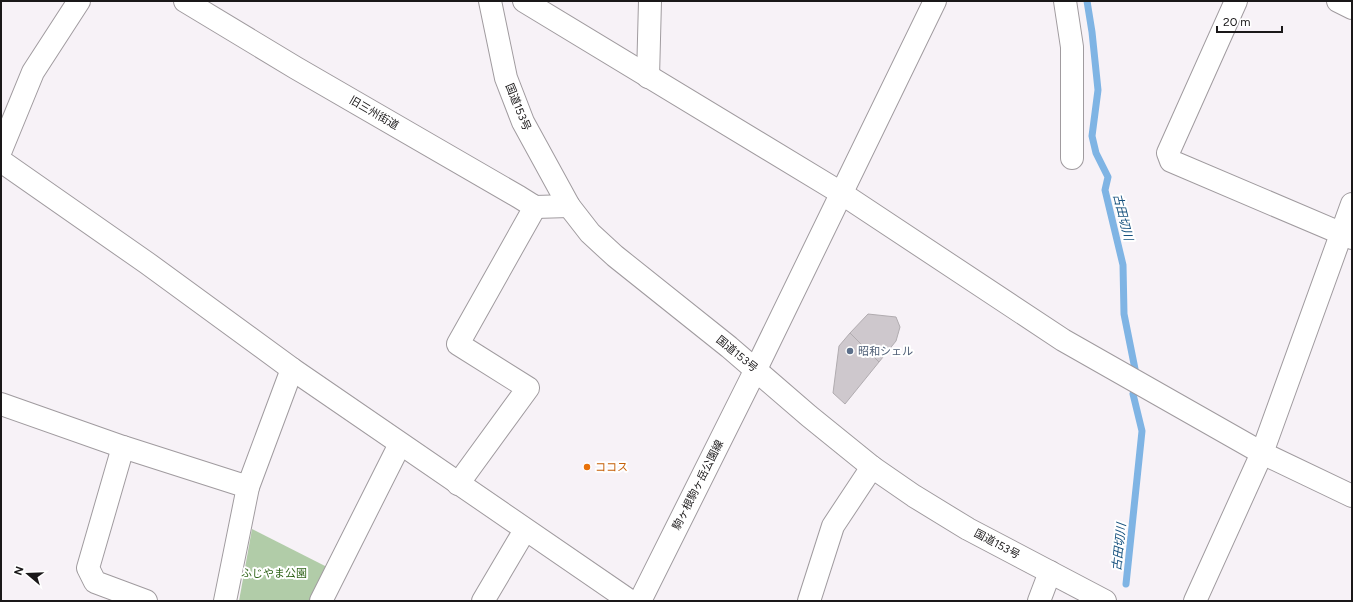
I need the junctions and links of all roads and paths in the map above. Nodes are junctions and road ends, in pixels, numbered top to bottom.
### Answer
1 (78, 1) edge
2 (185, 1) edge
3 (490, 1) edge
4 (524, 1) edge
5 (650, 1) edge
6 (935, 1) edge
7 (1065, 1) edge
8 (1236, 1) edge
9 (1338, 1) edge
10 (1352, 8) edge
11 (648, 77) junction
12 (1, 150) edge
13 (1072, 158) dead end
14 (1, 161) edge
15 (841, 193) junction
16 (1352, 204) edge
17 (569, 206) junction
18 (535, 207) junction
19 (1347, 236) edge
20 (292, 369) junction
21 (756, 370) junction
22 (1, 404) edge
23 (400, 444) junction
24 (123, 447) junction
25 (1262, 453) junction
26 (872, 467) junction
27 (458, 484) junction
28 (248, 487) junction
29 (1352, 496) edge
30 (525, 530) junction
31 (1050, 572) junction
32 (146, 601) edge
33 (225, 601) edge
34 (321, 601) edge
35 (483, 601) edge
36 (630, 601) edge
37 (640, 601) edge
38 (809, 601) edge
39 (1039, 601) edge
40 (1105, 601) edge
41 (1195, 601) edge

1 - 12 main road
2 - 18 main road, 旧三州街道
3 - 17 main road, 国道153号
4 - 11 main road
5 - 11 main road
6 - 15 main road, 駒ヶ根駒ヶ岳公園線
7 - 13 main road
8 - 19 main road
9 - 10 main road
11 - 15 main road
14 - 20 main road
15 - 21 main road, 駒ヶ根駒ヶ岳公園線
15 - 25 main road
16 - 19 main road
17 - 18 main road
17 - 21 main road, 国道153号
18 - 27 main road
19 - 25 main road
20 - 23 main road
20 - 28 main road
21 - 26 main road, 国道153号
21 - 37 main road, 駒ヶ根駒ヶ岳公園線
22 - 24 main road
23 - 27 main road
23 - 34 main road
24 - 28 main road
24 - 32 main road
25 - 29 main road
25 - 41 main road
26 - 31 main road, 国道153号
26 - 38 main road
27 - 30 main road
28 - 33 main road
30 - 35 main road
30 - 36 main road
31 - 39 main road
31 - 40 main road, 国道153号

